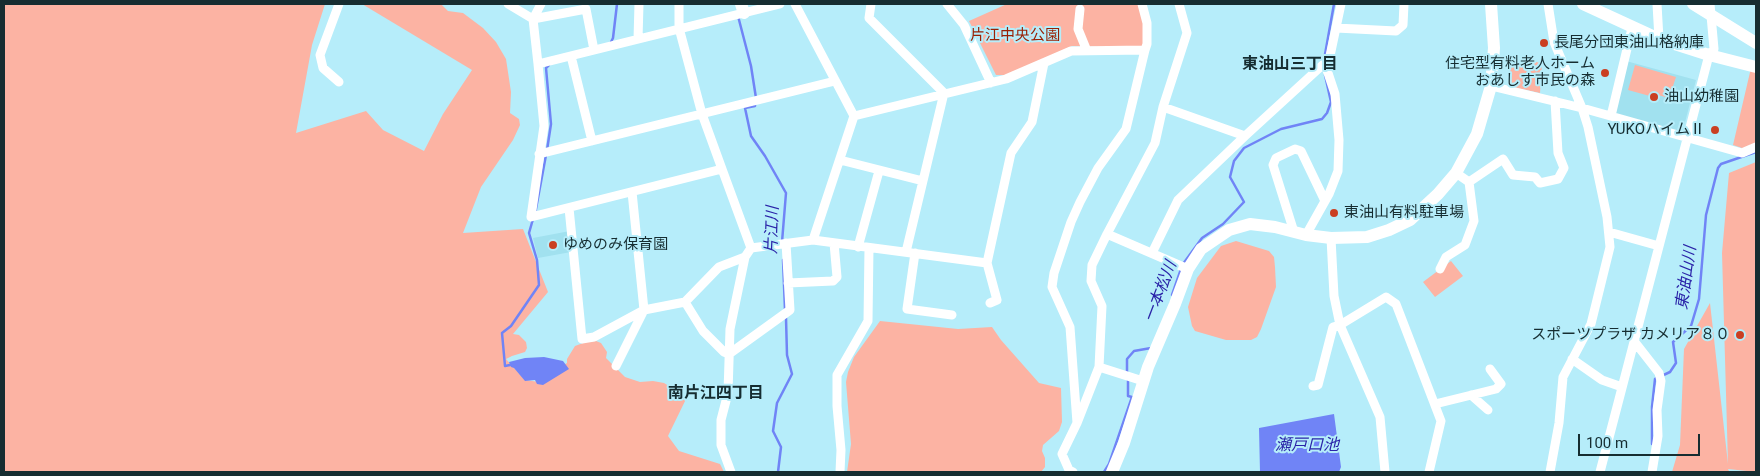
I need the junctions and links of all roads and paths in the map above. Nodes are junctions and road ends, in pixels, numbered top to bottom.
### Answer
1 (339, 4) edge
2 (508, 4) edge
3 (542, 4) edge
4 (639, 4) edge
5 (678, 4) edge
6 (780, 4) edge
7 (795, 4) edge
8 (871, 4) edge
9 (947, 4) edge
10 (1142, 4) edge
11 (1179, 4) edge
12 (1341, 4) edge
13 (1404, 4) edge
14 (1491, 4) edge
15 (1548, 4) edge
16 (1583, 4) edge
17 (1657, 4) edge
18 (1692, 4) edge
19 (1080, 9) dead end
20 (1711, 9) edge
21 (739, 11) edge
22 (533, 19) junction
23 (679, 28) junction
24 (1336, 28) junction
25 (1632, 28) junction
26 (638, 39) junction
27 (1659, 40) junction
28 (1756, 43) edge
29 (594, 50) junction
30 (1145, 50) junction
31 (1088, 51) junction
32 (1709, 55) junction
33 (572, 59) junction
34 (1328, 60) junction
35 (1044, 63) junction
36 (538, 64) junction
37 (1756, 67) edge
38 (835, 81) junction
39 (339, 82) dead end
40 (991, 82) junction
41 (1491, 86) junction
42 (944, 93) junction
43 (1555, 101) junction
44 (1163, 107) junction
45 (1582, 108) junction
46 (702, 114) junction
47 (854, 116) junction
48 (1611, 116) junction
49 (1245, 136) junction
50 (1688, 138) junction
51 (592, 141) junction
52 (1756, 147) edge
53 (543, 153) junction
54 (840, 160) junction
55 (722, 170) junction
56 (879, 171) junction
57 (1456, 174) junction
58 (923, 181) junction
59 (1469, 182) junction
60 (632, 192) junction
61 (1325, 201) junction
62 (569, 208) junction
63 (1294, 232) junction
64 (1608, 232) junction
65 (1107, 234) junction
66 (1306, 235) junction
67 (1331, 238) junction
68 (813, 240) junction
69 (786, 243) junction
70 (834, 243) junction
71 (1659, 246) junction
72 (858, 247) junction
73 (751, 248) junction
74 (869, 248) junction
75 (910, 253) junction
76 (1152, 253) junction
77 (745, 257) junction
78 (987, 262) junction
79 (1184, 267) junction
80 (1440, 269) dead end
81 (788, 284) junction
82 (685, 302) junction
83 (990, 302) dead end
84 (644, 310) junction
85 (949, 312) dead end
86 (1340, 325) junction
87 (1634, 341) junction
88 (730, 354) junction
89 (1572, 360) junction
90 (616, 366) dead end
91 (1099, 367) junction
92 (1490, 369) dead end
93 (1138, 380) junction
94 (1313, 386) dead end
95 (1622, 387) junction
96 (1471, 395) junction
97 (1435, 404) junction
98 (1488, 410) dead end
99 (1077, 423) junction
100 (731, 472) edge
101 (840, 472) edge
102 (1073, 472) edge
103 (1112, 472) edge
104 (1385, 472) edge
105 (1429, 472) edge
106 (1550, 472) edge
107 (1600, 472) edge
108 (1652, 472) edge

1 - 39 street
2 - 22 street
3 - 22 street
4 - 26 street
5 - 23 street
6 - 21 street
7 - 38 street
8 - 42 street
9 - 40 street
10 - 30 street
11 - 44 street
12 - 24 street
13 - 24 street
14 - 41 street
15 - 45 street
16 - 25 street
17 - 27 street
18 - 20 street
19 - 31 street
20 - 28 street
20 - 32 street
21 - 23 street
22 - 29 street
22 - 36 street
23 - 26 street
23 - 46 street
24 - 34 street
25 - 27 street
25 - 48 street
26 - 29 street
27 - 32 street
29 - 33 street
30 - 31 street
30 - 99 street
31 - 35 street
32 - 37 street
32 - 50 street
33 - 36 street
33 - 51 street
34 - 49 street
34 - 61 street
35 - 40 street
35 - 78 street
36 - 53 street
38 - 46 street
38 - 47 street
40 - 42 street
41 - 43 street
41 - 57 street
42 - 47 street
42 - 58 street
43 - 45 street
43 - 59 street
44 - 49 street
44 - 65 street
45 - 48 street
45 - 64 street
46 - 51 street
46 - 55 street
47 - 54 street
48 - 50 street
49 - 76 street
50 - 52 street
50 - 71 street
51 - 53 street
53 - 62 street
54 - 56 street
54 - 68 street
55 - 60 street
55 - 73 street
56 - 58 street
56 - 72 street
57 - 59 street
57 - 67 street
58 - 75 street
59 - 80 street
60 - 62 street
60 - 84 street
61 - 63 street
61 - 66 street
62 - 84 street
63 - 66 street
63 - 79 street
64 - 71 street
64 - 89 street
65 - 76 street
65 - 91 street
66 - 67 street
67 - 86 street
68 - 69 street
68 - 70 street
69 - 73 street
69 - 81 street
70 - 72 street
70 - 81 street
71 - 87 street
72 - 74 street
73 - 77 street
74 - 75 street
74 - 101 street
75 - 78 street
75 - 85 street
76 - 79 street
77 - 82 street
77 - 88 street
78 - 83 street
79 - 93 street
81 - 88 street
82 - 84 street
82 - 88 street
84 - 90 street
86 - 94 street
86 - 97 street
86 - 104 street
87 - 95 street
87 - 108 street
88 - 100 street
89 - 95 street
89 - 106 street
91 - 93 street
91 - 99 street
92 - 96 street
93 - 103 street
95 - 107 street
96 - 97 street
96 - 98 street
97 - 105 street
99 - 102 street

